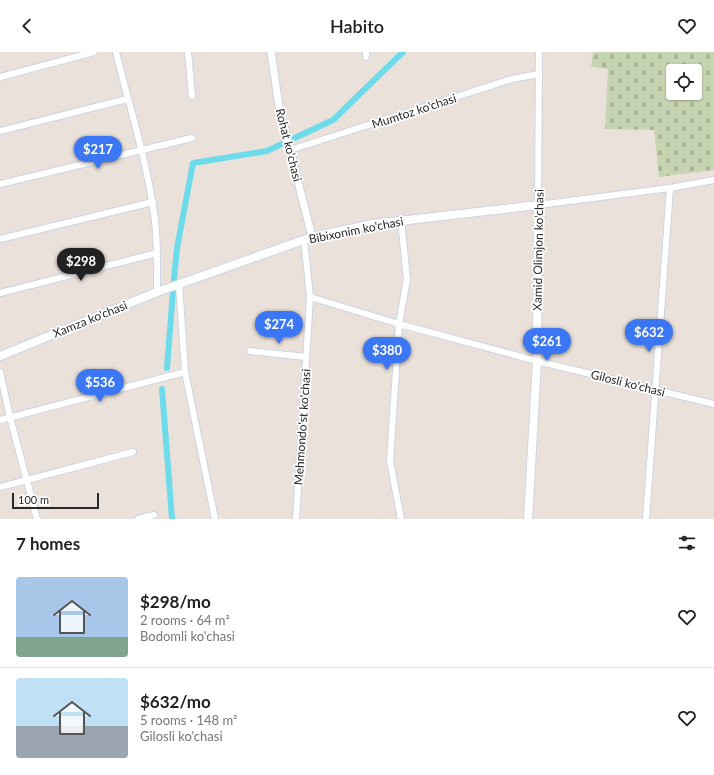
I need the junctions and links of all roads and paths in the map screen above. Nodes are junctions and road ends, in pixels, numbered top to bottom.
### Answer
1 (94, 52) edge
2 (116, 52) edge
3 (188, 52) edge
4 (271, 52) edge
5 (539, 52) edge
6 (539, 74) junction
7 (0, 77) edge
8 (192, 96) dead end
9 (127, 98) junction
10 (0, 131) edge
11 (192, 138) dead end
12 (142, 150) junction
13 (290, 150) junction
14 (714, 180) edge
15 (0, 184) edge
16 (670, 188) junction
17 (153, 202) junction
18 (538, 205) junction
19 (401, 220) junction
20 (308, 238) junction
21 (0, 239) edge
22 (157, 253) junction
23 (180, 284) junction
24 (157, 292) junction
25 (0, 293) edge
26 (310, 297) junction
27 (399, 324) junction
28 (250, 351) dead end
29 (0, 356) edge
30 (306, 357) junction
31 (537, 361) junction
32 (0, 372) edge
33 (185, 372) junction
34 (655, 390) junction
35 (714, 404) edge
36 (10, 417) junction
37 (0, 420) edge
38 (133, 452) dead end
39 (27, 480) junction
40 (0, 487) edge
41 (154, 515) dead end
42 (37, 519) edge
43 (138, 519) edge
44 (215, 519) edge
45 (296, 519) edge
46 (401, 519) edge
47 (528, 519) edge
48 (646, 519) edge

1 - 7 street
2 - 9 street
3 - 8 street
4 - 13 street, Rohat ko'chasi
5 - 6 street, Xamid Olimjon ko'chasi
6 - 13 street, Mumtoz ko'chasi
6 - 18 street, Xamid Olimjon ko'chasi
9 - 10 street
9 - 12 street
11 - 12 street
12 - 15 street
12 - 17 street
13 - 20 street, Rohat ko'chasi
14 - 16 street
16 - 18 street
16 - 34 street
17 - 21 street
17 - 22 street
18 - 19 main road, Bibixonim ko'chasi
18 - 31 main road, Xamid Olimjon ko'chasi
19 - 20 main road, Bibixonim ko'chasi
19 - 27 street
20 - 23 main road, Bibixonim ko'chasi
20 - 26 street, Mehmondo'st ko'chasi
22 - 24 street
22 - 25 street
23 - 24 main road, Xamza ko'chasi
23 - 33 street
24 - 29 main road, Xamza ko'chasi
26 - 27 street, Gilosli ko'chasi
26 - 30 street, Mehmondo'st ko'chasi
27 - 31 street, Gilosli ko'chasi
27 - 46 street
28 - 30 street
30 - 45 street, Mehmondo'st ko'chasi
31 - 34 street, Gilosli ko'chasi
31 - 47 main road, Xamid Olimjon ko'chasi
32 - 36 street
33 - 36 street
33 - 44 street
34 - 35 street, Gilosli ko'chasi
34 - 48 street
36 - 37 street
36 - 39 street
38 - 39 street
39 - 40 street
39 - 42 street
41 - 43 street

